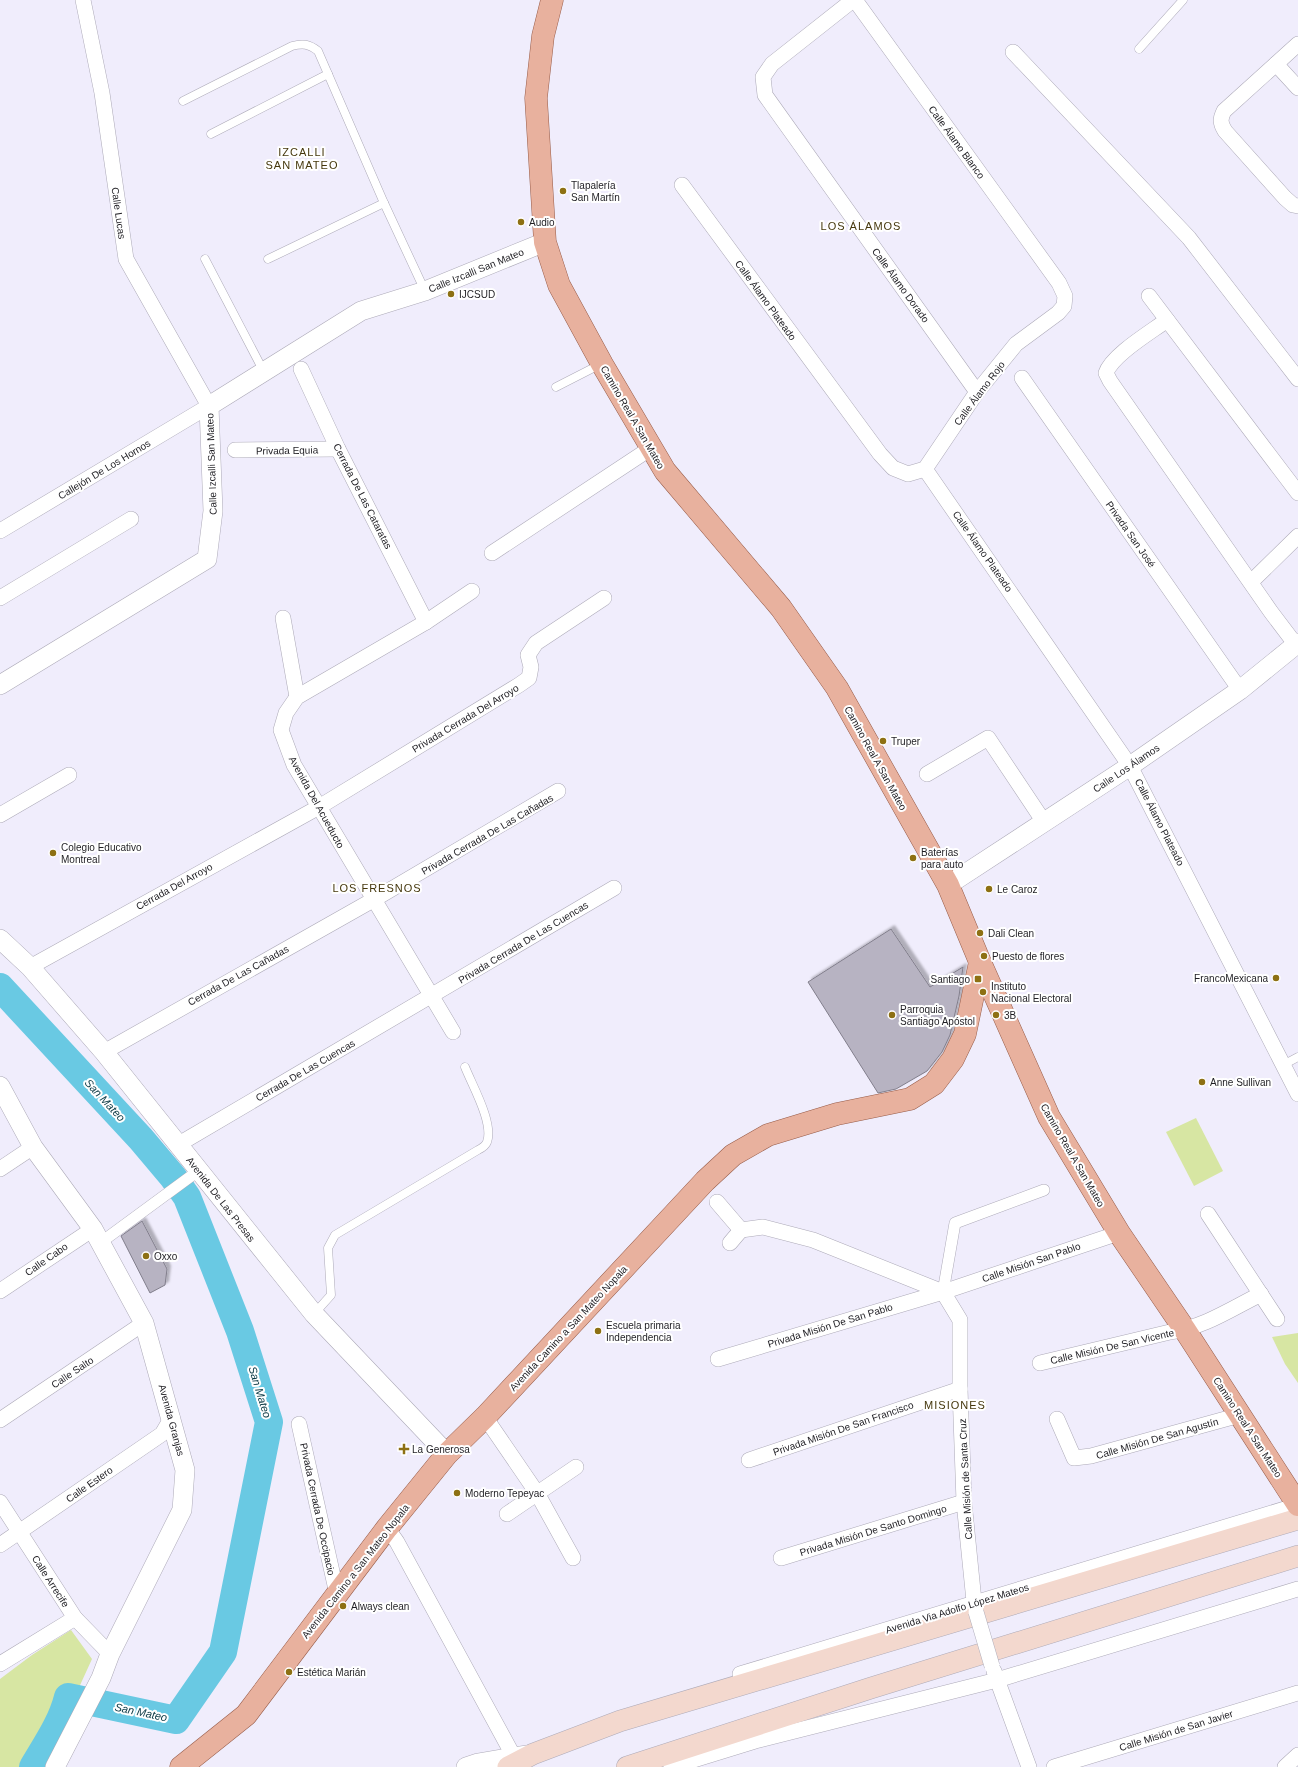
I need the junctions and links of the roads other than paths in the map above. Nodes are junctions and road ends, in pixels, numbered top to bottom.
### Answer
1 (83, 0) edge
2 (552, 0) edge
3 (1183, 0) edge
4 (848, 1) edge
5 (1298, 44) edge
6 (1139, 49) dead end
7 (1013, 52) dead end
8 (1276, 64) junction
9 (328, 74) junction
10 (1298, 88) edge
11 (183, 101) dead end
12 (211, 134) dead end
13 (682, 185) dead end
14 (384, 203) junction
15 (1298, 206) edge
16 (545, 242) junction
17 (205, 259) dead end
18 (268, 260) dead end
19 (1059, 284) joint
20 (425, 291) junction
21 (1149, 296) dead end
22 (1167, 320) junction
23 (602, 364) junction
24 (301, 369) dead end
25 (264, 372) junction
26 (1022, 378) dead end
27 (1298, 379) edge
28 (556, 387) dead end
29 (977, 392) junction
30 (209, 406) junction
31 (651, 448) junction
32 (338, 449) junction
33 (235, 450) dead end
34 (925, 469) junction
35 (1298, 493) edge
36 (131, 518) dead end
37 (0, 531) edge
38 (1298, 536) edge
39 (492, 553) dead end
40 (1251, 582) junction
41 (472, 591) dead end
42 (0, 598) edge
43 (604, 598) dead end
44 (283, 618) dead end
45 (426, 622) junction
46 (1297, 644) edge
47 (0, 685) edge
48 (1240, 690) junction
49 (297, 697) junction
50 (1130, 766) junction
51 (927, 774) dead end
52 (69, 775) dead end
53 (558, 792) dead end
54 (319, 807) junction
55 (0, 815) edge
56 (1044, 822) junction
57 (948, 885) junction
58 (614, 888) dead end
59 (373, 900) junction
60 (0, 939) edge
61 (980, 962) junction
62 (30, 967) junction
63 (432, 996) junction
64 (453, 1032) dead end
65 (104, 1052) junction
66 (1298, 1057) edge
67 (1284, 1065) junction
68 (465, 1067) dead end
69 (0, 1086) edge
70 (1298, 1094) edge
71 (179, 1144) junction
72 (33, 1147) junction
73 (0, 1169) edge
74 (194, 1173) junction
75 (1044, 1190) dead end
76 (717, 1202) dead end
77 (1208, 1214) dead end
78 (741, 1230) junction
79 (1119, 1233) junction
80 (97, 1236) junction
81 (730, 1243) dead end
82 (0, 1291) edge
83 (943, 1292) junction
84 (1261, 1294) junction
85 (314, 1314) junction
86 (1277, 1319) dead end
87 (144, 1323) junction
88 (1185, 1330) junction
89 (718, 1359) dead end
90 (1040, 1363) dead end
91 (960, 1389) junction
92 (1240, 1415) junction
93 (172, 1417) junction
94 (485, 1417) junction
95 (1057, 1419) dead end
96 (0, 1420) edge
97 (299, 1424) dead end
98 (447, 1454) junction
99 (749, 1460) dead end
100 (576, 1467) dead end
101 (537, 1493) junction
102 (0, 1502) edge
103 (964, 1502) junction
104 (1298, 1505) edge
105 (507, 1514) dead end
106 (1298, 1519) edge
107 (388, 1528) junction
108 (19, 1532) junction
109 (0, 1545) edge
110 (1298, 1556) edge
111 (573, 1558) dead end
112 (781, 1558) dead end
113 (1298, 1589) edge
114 (336, 1594) junction
115 (975, 1608) junction
116 (75, 1618) junction
117 (110, 1654) junction
118 (0, 1664) edge
119 (996, 1680) junction
120 (1298, 1693) edge
121 (620, 1721) junction
122 (1298, 1755) edge
123 (518, 1760) edge
124 (56, 1765) edge
125 (639, 1766) edge
126 (181, 1767) edge
127 (466, 1767) edge
128 (671, 1767) edge
129 (1030, 1767) edge
130 (1054, 1767) edge
131 (1285, 1767) edge

1 - 30 street, Calle Lucas
2 - 16 main road, Camino Real A San Mateo
3 - 6 lane
4 - 19 street, Calle Álamo Blanco
4 - 29 street, Calle Álamo Dorado
5 - 8 street
7 - 27 street
8 - 10 street
8 - 15 street
9 - 11 lane
9 - 12 lane
9 - 14 lane
13 - 34 street, Calle Álamo Plateado
14 - 18 lane
14 - 20 lane
16 - 20 street, Calle Izcalli San Mateo
16 - 23 main road, Camino Real A San Mateo
17 - 25 lane
19 - 29 street, Calle Álamo Rojo
20 - 25 street, Calle Izcalli San Mateo
21 - 22 street
22 - 35 street
22 - 40 street
23 - 28 lane
23 - 31 main road, Camino Real A San Mateo
24 - 32 street, Cerrada De Las Cataratas
25 - 30 street, Calle Izcalli San Mateo
26 - 48 street, Privada San José
29 - 34 street, Calle Álamo Rojo
30 - 37 street, Callejón De Los Hornos
30 - 47 street, Calle Izcalli San Mateo
31 - 39 street
31 - 57 main road, Camino Real A San Mateo
32 - 33 street, Privada Equia
32 - 45 street, Cerrada De Las Cataratas
34 - 50 street, Calle Álamo Plateado
36 - 42 street
38 - 40 street
40 - 46 street
41 - 45 street, Avenida Del Acueducto
43 - 54 street, Privada Cerrada Del Arroyo
44 - 49 street
45 - 49 street, Avenida Del Acueducto
46 - 48 street, Calle Los Álamos
48 - 50 street, Calle Los Álamos
49 - 54 street, Avenida Del Acueducto
50 - 56 street, Calle Los Álamos
50 - 67 street, Calle Álamo Plateado
51 - 56 street
52 - 55 street
53 - 59 street, Privada Cerrada De Las Cañadas
54 - 59 street, Avenida Del Acueducto
54 - 62 street, Cerrada Del Arroyo
56 - 57 street, Calle Los Álamos
57 - 61 main road, Camino Real A San Mateo
58 - 63 street, Privada Cerrada De Las Cuencas
59 - 63 street, Avenida Del Acueducto
59 - 65 street, Cerrada De Las Cañadas
60 - 62 street, Avenida De Las Presas
61 - 79 main road, Camino Real A San Mateo
61 - 94 main road, Avenida Camino a San Mateo Nopala
62 - 65 street, Avenida De Las Presas
63 - 64 street, Avenida Del Acueducto
63 - 71 street, Cerrada De Las Cuencas
65 - 71 street, Avenida De Las Presas
66 - 67 lane
67 - 70 street, Calle Álamo Plateado
68 - 85 lane
69 - 72 street, Avenida Granjas
71 - 74 street, Avenida De Las Presas
72 - 73 street
72 - 80 street, Avenida Granjas
74 - 80 street
74 - 85 street, Avenida De Las Presas
75 - 83 street
76 - 78 street
77 - 84 street
78 - 81 street
78 - 83 street
79 - 83 street, Calle Misión San Pablo
79 - 88 main road, Camino Real A San Mateo
80 - 82 street, Calle Cabo
80 - 87 street, Avenida Granjas
83 - 89 street, Privada Misión De San Pablo
83 - 91 street, Calle Misión de Santa Cruz
84 - 86 street
84 - 88 street, Calle Misión De San Vicente
85 - 98 street, Avenida De Las Presas
87 - 93 street, Avenida Granjas
87 - 96 street, Calle Salto
88 - 90 street, Calle Misión De San Vicente
88 - 92 main road, Camino Real A San Mateo
91 - 99 street, Privada Misión De San Francisco
91 - 103 street, Calle Misión de Santa Cruz
92 - 95 street, Calle Misión De San Agustín
92 - 104 main road, Camino Real A San Mateo
93 - 108 street, Calle Estero
93 - 117 street, Avenida Granjas
94 - 98 main road, Avenida Camino a San Mateo Nopala
94 - 101 street
97 - 114 street, Privada Cerrada De Occipacio
98 - 107 main road, Avenida Camino a San Mateo Nopala
100 - 101 street
101 - 105 street
101 - 111 street
102 - 108 street, Calle Arrecife
103 - 112 street, Privada Misión De Santo Domingo
103 - 115 street, Calle Misión de Santa Cruz
104 - 115 street, Avenida Via Adolfo López Mateos
106 - 121 main road, Avenida Via Adolfo López Mateos
107 - 114 main road, Avenida Camino a San Mateo Nopala
107 - 123 street
108 - 109 street, Calle Estero
108 - 116 street, Calle Arrecife
110 - 125 main road
113 - 119 street
114 - 126 main road, Avenida Camino a San Mateo Nopala
115 - 119 street, Calle Misión de Santa Cruz, bridge
115 - 121 street, Avenida Via Adolfo López Mateos
116 - 117 street, Calle Arrecife
116 - 118 street
117 - 124 street, Avenida Granjas
119 - 128 street
119 - 129 street, Calle Misión de Santa Cruz
120 - 130 street, Calle Misión de San Javier
121 - 123 main road, Avenida Via Adolfo López Mateos
122 - 131 street
123 - 127 street

